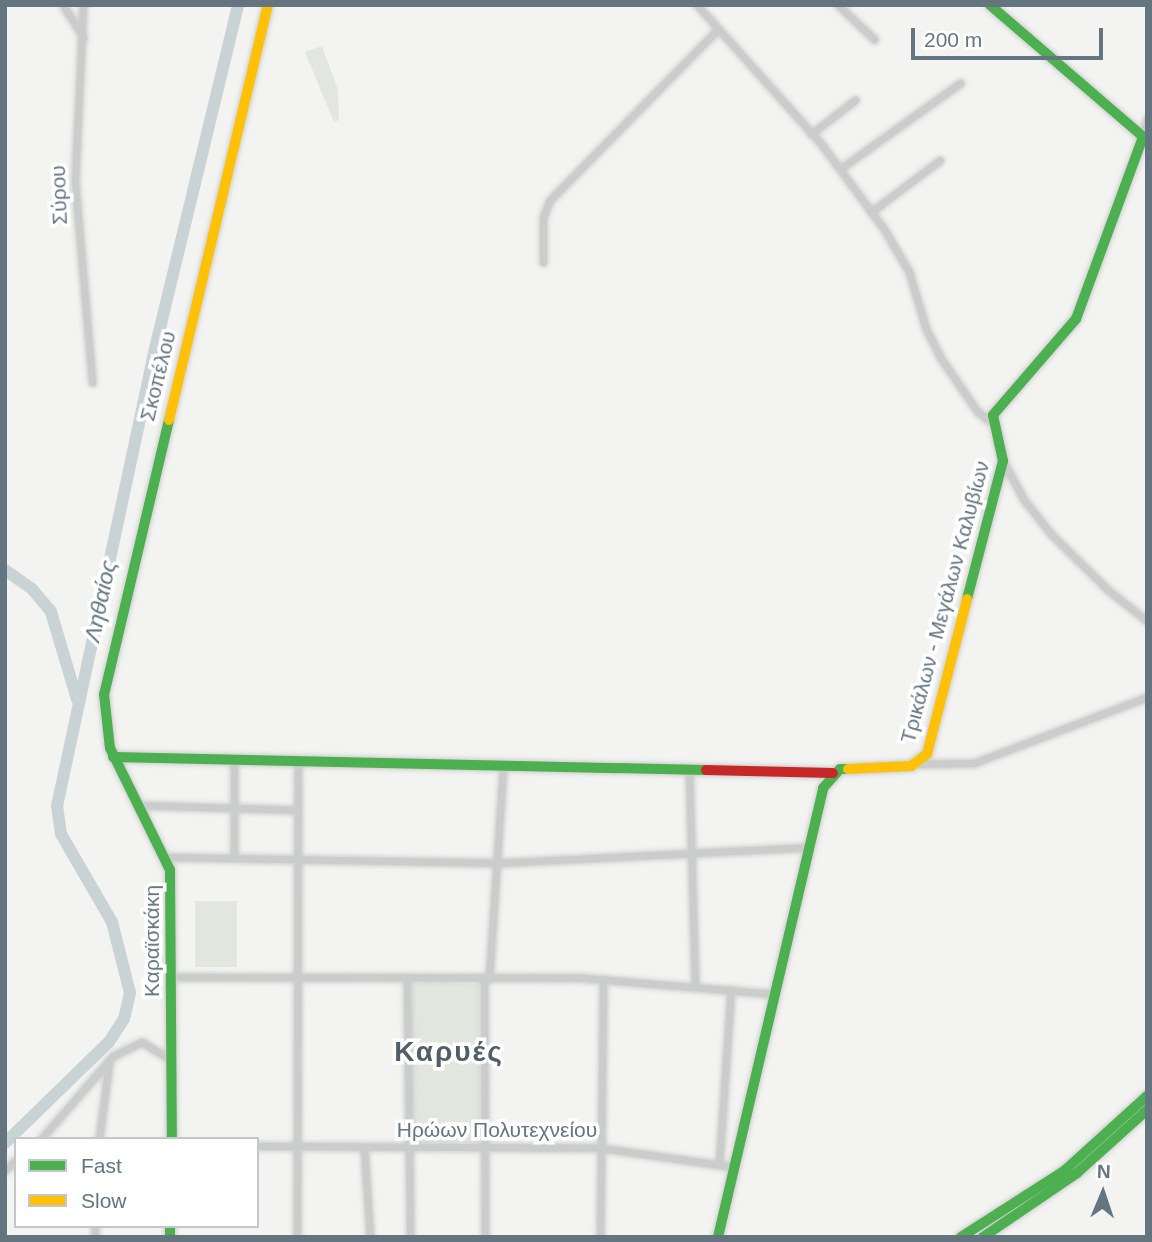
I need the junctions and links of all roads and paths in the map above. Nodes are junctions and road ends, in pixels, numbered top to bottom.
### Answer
1 (63, 5) edge
2 (83, 5) edge
3 (268, 5) edge
4 (697, 5) edge
5 (838, 5) edge
6 (990, 5) edge
7 (717, 30) junction
8 (83, 37) junction
9 (874, 39) dead end
10 (960, 82) dead end
11 (855, 100) dead end
12 (1147, 119) edge
13 (811, 134) junction
14 (1145, 138) edge
15 (940, 160) dead end
16 (840, 169) junction
17 (871, 212) junction
18 (543, 262) dead end
19 (92, 382) dead end
20 (992, 423) junction
21 (1003, 460) junction
22 (1147, 621) edge
23 (1147, 697) edge
24 (113, 757) junction
25 (233, 761) junction
26 (299, 762) junction
27 (916, 764) junction
28 (503, 767) junction
29 (688, 769) junction
30 (833, 773) junction
31 (139, 805) junction
32 (234, 808) junction
33 (298, 810) junction
34 (808, 847) junction
35 (691, 852) junction
36 (167, 857) junction
37 (234, 857) junction
38 (298, 858) junction
39 (496, 863) junction
40 (171, 977) junction
41 (298, 978) junction
42 (407, 978) junction
43 (487, 979) junction
44 (604, 979) junction
45 (695, 987) junction
46 (731, 989) junction
47 (774, 993) junction
48 (113, 1056) junction
49 (171, 1060) junction
50 (1147, 1096) edge
51 (1147, 1110) edge
52 (43, 1137) edge
53 (99, 1137) edge
54 (172, 1137) edge
55 (259, 1146) edge
56 (298, 1146) junction
57 (364, 1147) junction
58 (409, 1147) junction
59 (484, 1148) junction
60 (601, 1148) junction
61 (719, 1164) junction
62 (735, 1167) junction
63 (297, 1237) edge
64 (370, 1237) edge
65 (410, 1237) edge
66 (485, 1237) edge
67 (600, 1237) edge
68 (718, 1237) edge
69 (961, 1237) edge
70 (983, 1237) edge

1 - 8 street
2 - 8 street, Σύρου
3 - 24 street, Σκοπέλου
4 - 7 street
5 - 9 street
6 - 14 street
7 - 13 street
7 - 18 street
8 - 19 street, Σύρου
10 - 16 street
11 - 13 street
12 - 14 street
13 - 16 street
14 - 20 street
15 - 17 street
16 - 17 street
17 - 20 street
20 - 21 street, Τρικάλων - Μεγάλων Καλυβίων
21 - 22 street
21 - 27 street, Τρικάλων - Μεγάλων Καλυβίων
23 - 27 street
24 - 25 street, Τρικάλων - Μεγάλων Καλυβίων
24 - 31 street, Καραϊσκάκη
25 - 26 street, Τρικάλων - Μεγάλων Καλυβίων
25 - 32 street
26 - 28 street, Τρικάλων - Μεγάλων Καλυβίων
26 - 33 street
27 - 30 street, Τρικάλων - Μεγάλων Καλυβίων
28 - 29 street, Τρικάλων - Μεγάλων Καλυβίων
28 - 39 street
29 - 30 street, Τρικάλων - Μεγάλων Καλυβίων
29 - 35 street
30 - 34 street
31 - 32 street
31 - 36 street, Καραϊσκάκη
32 - 33 street
32 - 37 street
33 - 38 street
34 - 35 street
34 - 47 street
35 - 39 street
35 - 45 street
36 - 37 street
36 - 40 street, Καραϊσκάκη
37 - 38 street
38 - 39 street
38 - 41 street
39 - 43 street
40 - 41 street
40 - 49 street, Καραϊσκάκη
41 - 42 street
41 - 56 street
42 - 43 street
42 - 58 street
43 - 44 street
43 - 59 street
44 - 45 street
44 - 60 street
45 - 46 street
46 - 47 street
46 - 61 street
47 - 62 street
48 - 49 street
48 - 52 street
48 - 53 street
49 - 54 street, Καραϊσκάκη
50 - 69 street
51 - 70 street
55 - 56 street, Ηρώων Πολυτεχνείου
56 - 57 street, Ηρώων Πολυτεχνείου
56 - 63 street
57 - 58 street, Ηρώων Πολυτεχνείου
57 - 64 street
58 - 59 street, Ηρώων Πολυτεχνείου
58 - 65 street
59 - 60 street, Ηρώων Πολυτεχνείου
59 - 66 street
60 - 61 street, Ηρώων Πολυτεχνείου
60 - 67 street
61 - 62 street, Ηρώων Πολυτεχνείου
62 - 68 street

